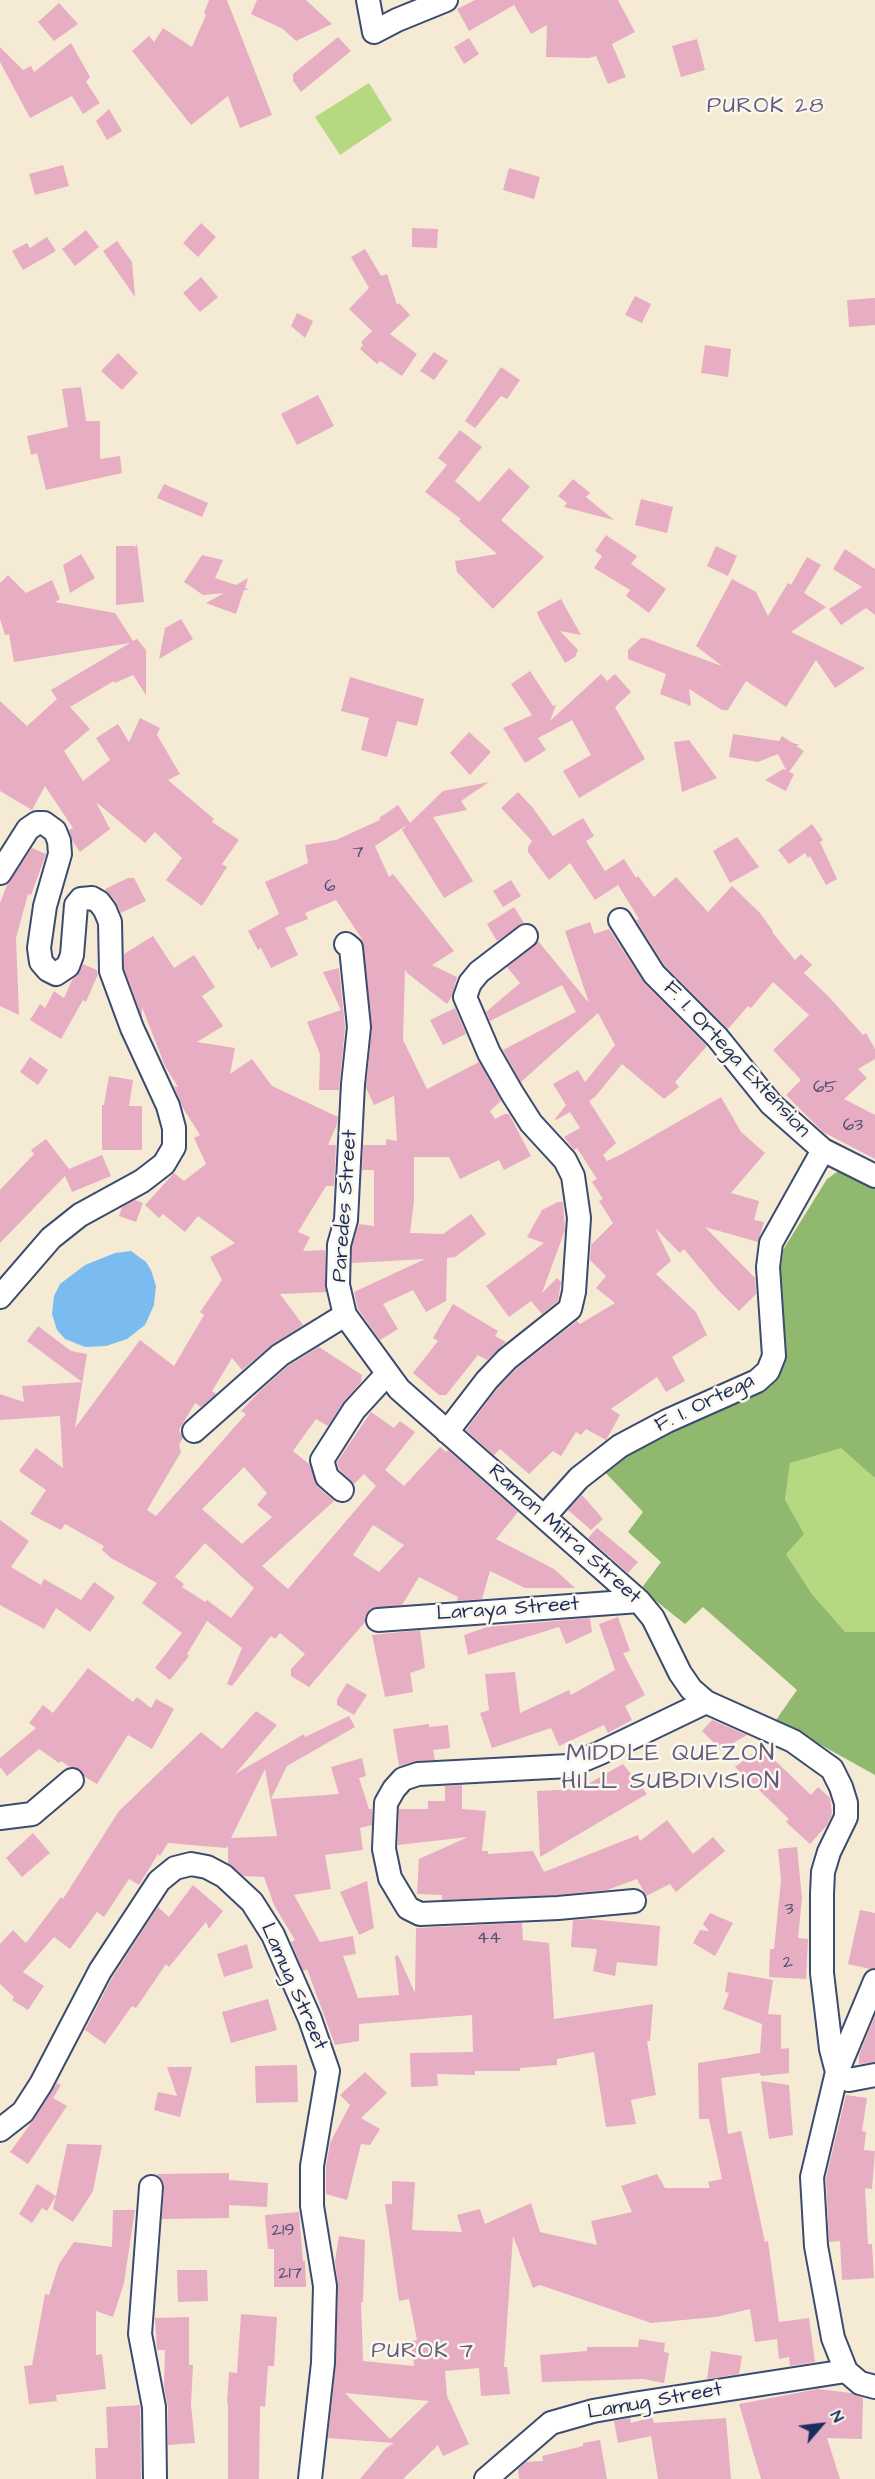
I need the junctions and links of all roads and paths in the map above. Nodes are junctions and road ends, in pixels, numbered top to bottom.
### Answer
1 (368, 0) edge
2 (446, 0) edge
3 (0, 873) edge
4 (620, 920) dead end
5 (526, 936) dead end
6 (346, 944) dead end
7 (823, 1150) junction
8 (875, 1176) edge
9 (0, 1297) edge
10 (345, 1315) junction
11 (387, 1374) junction
12 (194, 1431) dead end
13 (447, 1432) junction
14 (342, 1490) dead end
15 (544, 1517) junction
16 (639, 1601) junction
17 (378, 1620) dead end
18 (706, 1702) junction
19 (72, 1780) dead end
20 (0, 1818) edge
21 (633, 1901) dead end
22 (875, 1982) edge
23 (837, 2072) junction
24 (875, 2075) edge
25 (0, 2130) edge
26 (151, 2187) dead end
27 (846, 2371) junction
28 (875, 2387) edge
29 (155, 2479) edge
30 (309, 2479) edge
31 (486, 2479) edge

1 - 2 street
3 - 9 street
4 - 7 street, F. I. Ortega Extension
5 - 13 street
6 - 10 street, Paredes Street
7 - 8 street, F. I. Ortega Extension
7 - 15 street, F. I. Ortega
10 - 11 street, Paredes Street
10 - 12 street
11 - 13 street, Paredes Street
11 - 14 street
13 - 15 street, Ramon Mitra Street
15 - 16 street, Ramon Mitra Street
16 - 17 street, Laraya Street
16 - 18 street, Ramon Mitra Street
18 - 21 street
18 - 23 street, Ramon Mitra Street
19 - 20 street
22 - 23 street
23 - 24 street
23 - 27 street, Ramon Mitra Street
25 - 30 street, Lamug Street
26 - 29 street
27 - 28 street
27 - 31 street, Lamug Street

